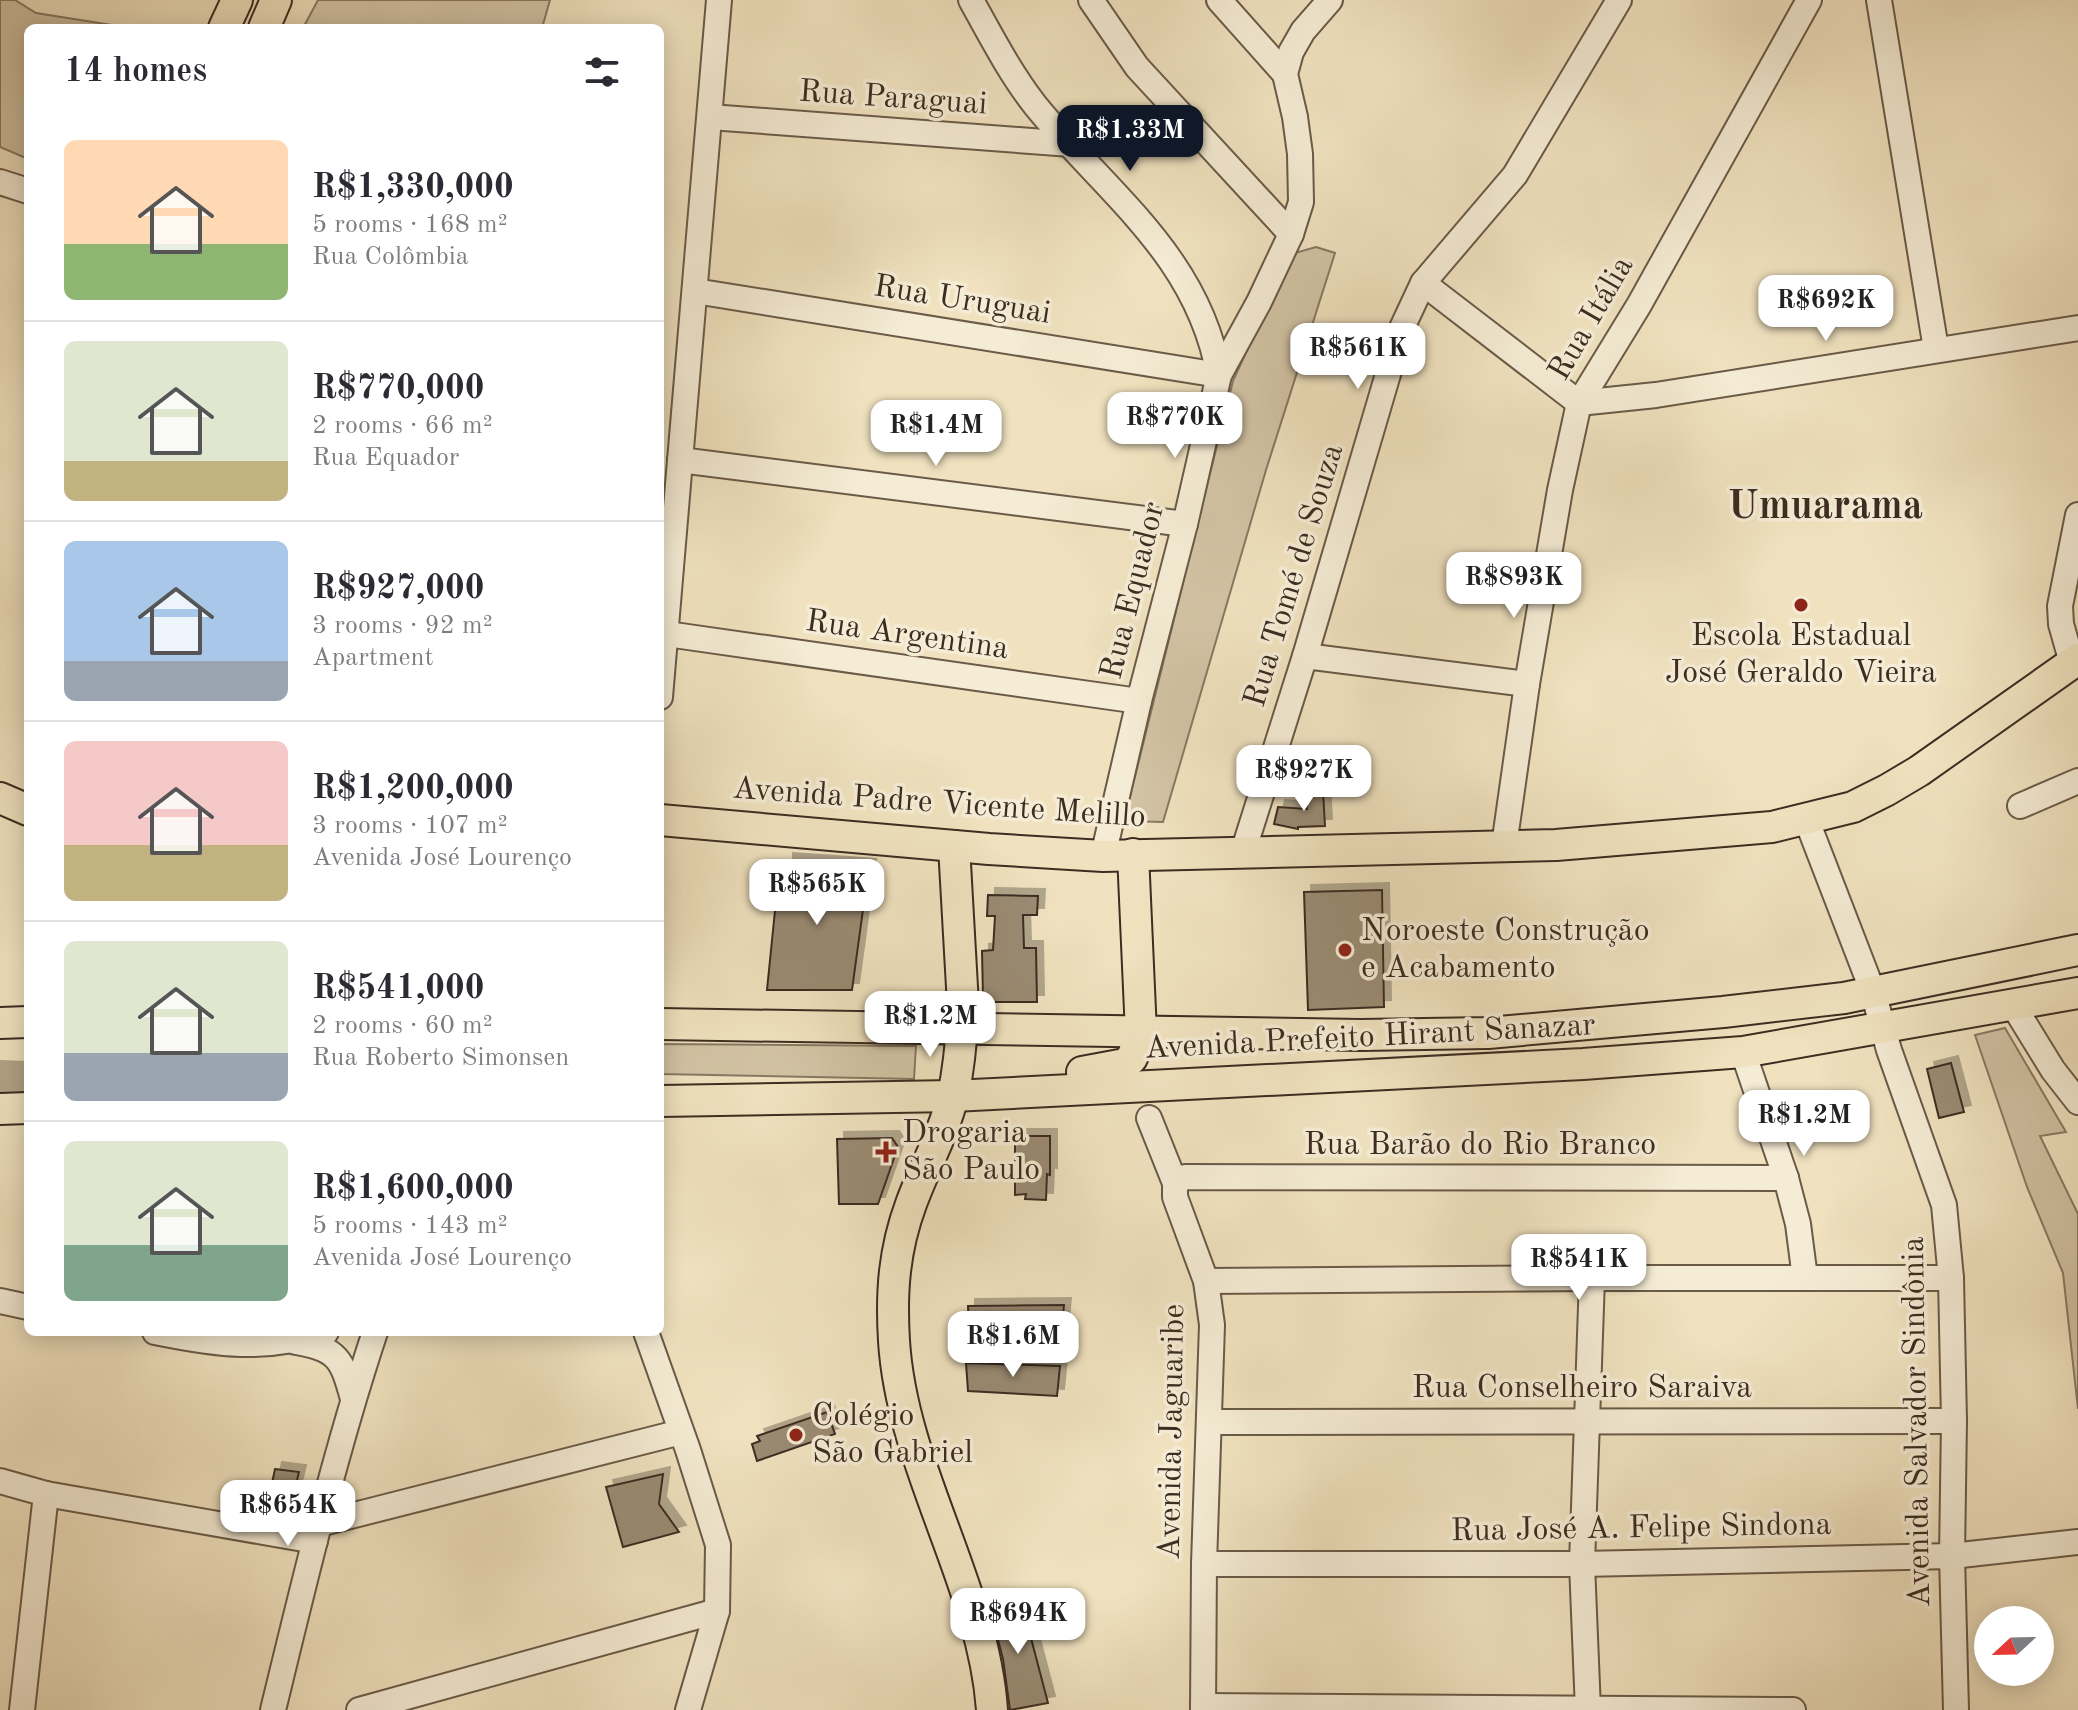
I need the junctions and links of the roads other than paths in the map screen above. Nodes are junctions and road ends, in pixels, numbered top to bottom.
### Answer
1 (237, 0) edge
2 (276, 0) edge
3 (719, 0) edge
4 (971, 0) edge
5 (1091, 0) edge
6 (1219, 0) edge
7 (1330, 0) edge
8 (1619, 0) edge
9 (1809, 0) edge
10 (1879, 0) edge
11 (226, 24) edge
12 (266, 24) edge
13 (1285, 74) junction
14 (710, 117) junction
15 (1071, 144) junction
16 (0, 182) edge
17 (24, 190) edge
18 (1291, 234) junction
19 (1423, 283) junction
20 (695, 291) junction
21 (2078, 328) edge
22 (1936, 349) junction
23 (1219, 375) junction
24 (1579, 403) junction
25 (680, 460) junction
26 (2078, 515) edge
27 (1185, 524) junction
28 (667, 634) junction
29 (1305, 656) junction
30 (664, 661) edge
31 (2075, 661) edge
32 (1527, 684) junction
33 (1139, 701) junction
34 (2078, 781) edge
35 (0, 798) edge
36 (2020, 806) dead end
37 (24, 808) edge
38 (664, 820) edge
39 (1807, 821) junction
40 (954, 846) junction
41 (1504, 846) junction
42 (1243, 852) junction
43 (1133, 854) junction
44 (1103, 856) junction
45 (2078, 950) edge
46 (1873, 992) junction
47 (2078, 993) edge
48 (2013, 1005) junction
49 (24, 1022) edge
50 (0, 1023) edge
51 (664, 1024) edge
52 (962, 1028) junction
53 (1882, 1029) junction
54 (1141, 1033) junction
55 (1743, 1052) junction
56 (1016, 1093) junction
57 (953, 1096) junction
58 (664, 1101) edge
59 (2078, 1102) edge
60 (24, 1108) edge
61 (0, 1109) edge
62 (1149, 1118) dead end
63 (1786, 1178) junction
64 (1175, 1183) junction
65 (1592, 1278) junction
66 (1805, 1278) junction
67 (1951, 1278) junction
68 (1206, 1281) junction
69 (0, 1301) edge
70 (24, 1306) edge
71 (179, 1336) edge
72 (313, 1336) edge
73 (374, 1336) edge
74 (647, 1336) edge
75 (251, 1339) edge
76 (294, 1342) junction
77 (353, 1399) junction
78 (1586, 1420) junction
79 (1954, 1421) junction
80 (1210, 1422) junction
81 (681, 1432) junction
82 (0, 1481) edge
83 (46, 1494) junction
84 (317, 1533) junction
85 (2078, 1542) edge
86 (1952, 1556) junction
87 (1204, 1564) junction
88 (1582, 1564) junction
89 (717, 1611) junction
90 (1203, 1708) edge
91 (1588, 1708) edge
92 (22, 1710) edge
93 (273, 1710) edge
94 (359, 1710) edge
95 (688, 1710) edge
96 (992, 1710) edge
97 (1793, 1710) edge
98 (1956, 1710) edge

1 - 11 main road
2 - 12 main road
3 - 14 street
4 - 15 street
5 - 18 street
6 - 13 street
7 - 13 street
8 - 19 street, Rua Tomé de Souza
9 - 24 street, Rua Itália
10 - 22 street
13 - 18 street, Rua Equador
14 - 15 street, Rua Paraguai
14 - 20 street
15 - 23 street
16 - 17 street
18 - 23 street, Rua Equador
19 - 24 street
19 - 29 street, Rua Tomé de Souza
20 - 23 street, Rua Uruguai
20 - 25 street
21 - 22 street
22 - 24 street
23 - 27 street, Rua Equador
24 - 32 street, Rua Itália
25 - 27 street
25 - 28 street
26 - 31 street
27 - 33 street, Rua Equador
28 - 30 street
28 - 33 street, Rua Argentina
29 - 32 street
29 - 42 street, Rua Tomé de Souza
31 - 39 main road, Avenida Padre Vicente Melillo
32 - 41 street, Rua Itália
33 - 44 street, Rua Equador
34 - 36 street
35 - 37 main road
38 - 40 main road, Avenida Padre Vicente Melillo
39 - 41 main road, Avenida Padre Vicente Melillo
39 - 46 street, Avenida Salvador Sindônia
40 - 44 main road, Avenida Padre Vicente Melillo
40 - 52 main road
41 - 42 main road, Avenida Padre Vicente Melillo
42 - 43 main road, Avenida Padre Vicente Melillo
43 - 44 main road, Avenida Padre Vicente Melillo
43 - 54 main road
45 - 46 main road, Avenida Prefeito Hirant Sanazar
46 - 53 street, Avenida Salvador Sindônia
46 - 54 main road, Avenida Prefeito Hirant Sanazar
47 - 48 main road, Avenida Prefeito Hirant Sanazar
48 - 53 main road, Avenida Prefeito Hirant Sanazar
48 - 59 street
49 - 50 main road
51 - 52 main road, Avenida Prefeito Hirant Sanazar
52 - 54 main road, Avenida Prefeito Hirant Sanazar
52 - 57 main road
53 - 55 main road, Avenida Prefeito Hirant Sanazar
53 - 67 street, Avenida Salvador Sindônia
54 - 56 main road
55 - 56 main road, Avenida Prefeito Hirant Sanazar
55 - 63 street
56 - 57 main road, Avenida Prefeito Hirant Sanazar
57 - 58 main road, Avenida Prefeito Hirant Sanazar
57 - 96 main road
60 - 61 main road
62 - 64 street, Avenida Jaguaribe
63 - 64 street, Rua Barão do Rio Branco
63 - 66 street
64 - 68 street, Avenida Jaguaribe
65 - 66 street
65 - 68 street
65 - 78 street
66 - 67 street
67 - 79 street, Avenida Salvador Sindônia
68 - 80 street, Avenida Jaguaribe
69 - 70 street
71 - 75 street
72 - 76 street
73 - 77 street
74 - 81 street
75 - 76 street
76 - 77 street
77 - 84 street
78 - 79 street, Rua Conselheiro Saraiva
78 - 80 street, Rua Conselheiro Saraiva
78 - 88 street
79 - 86 street, Avenida Salvador Sindônia
80 - 87 street, Avenida Jaguaribe
81 - 84 street
81 - 89 street
82 - 83 street
83 - 84 street
83 - 92 street
84 - 93 street
85 - 86 street, Rua José A. Felipe Sindona
86 - 88 street, Rua José A. Felipe Sindona
86 - 98 street, Avenida Salvador Sindônia
87 - 88 street, Rua José A. Felipe Sindona
87 - 90 street, Avenida Jaguaribe
88 - 91 street
89 - 94 street
89 - 95 street
90 - 91 street
91 - 97 street

